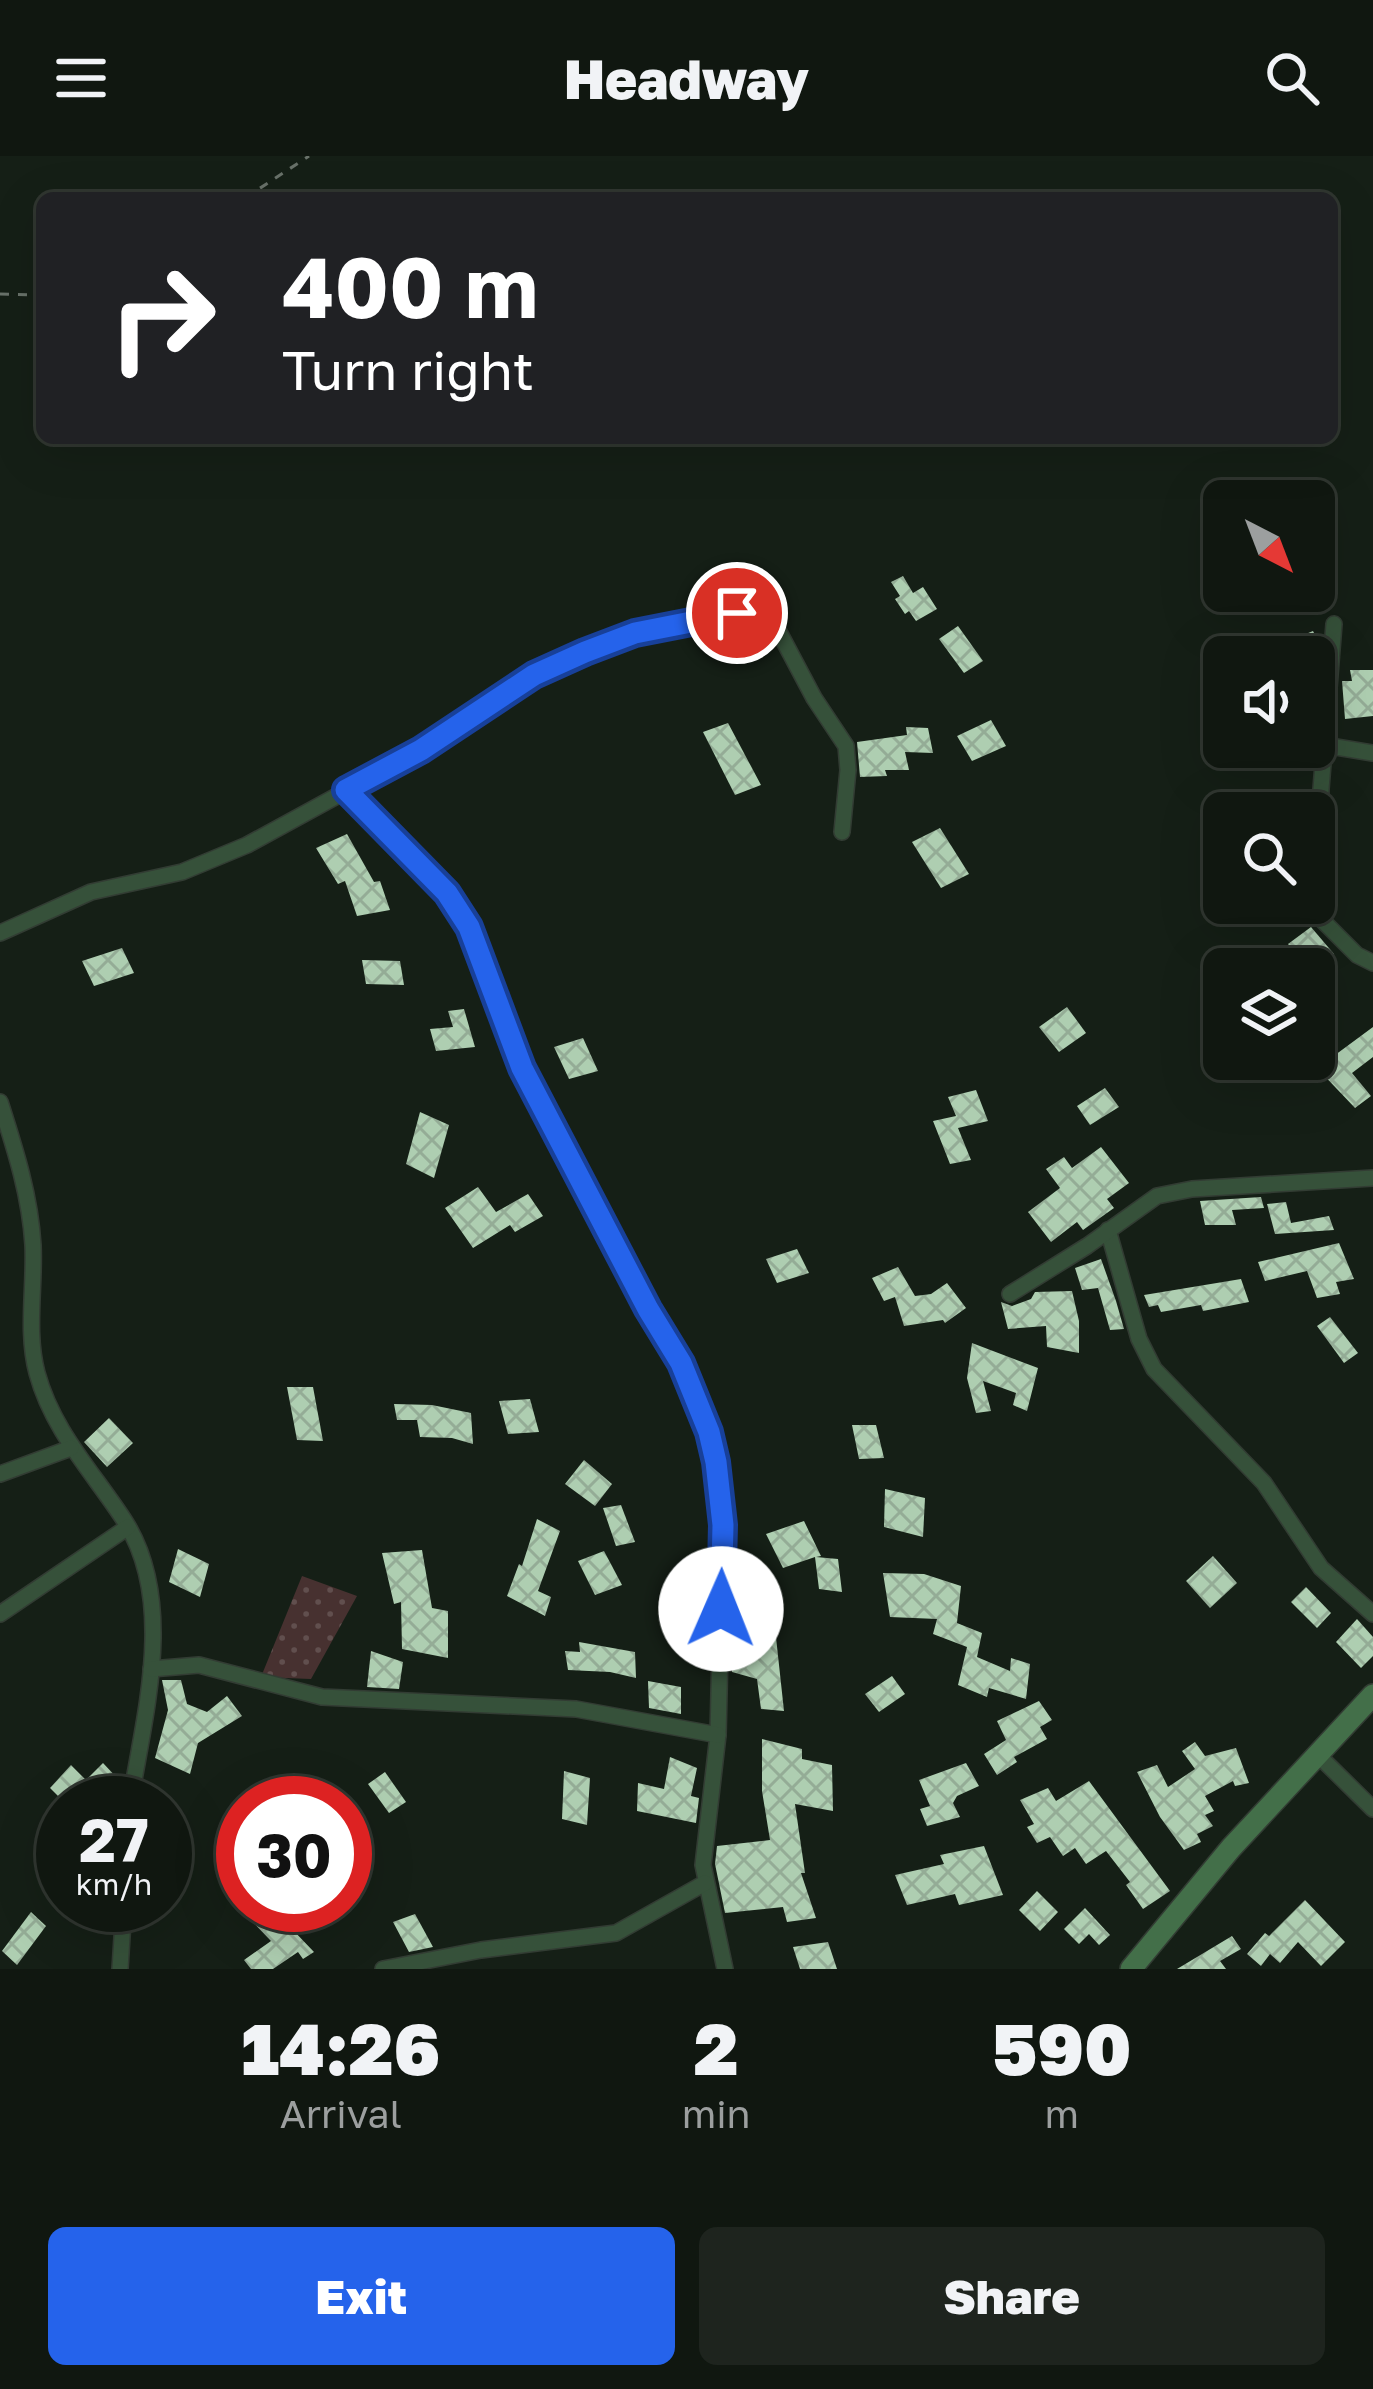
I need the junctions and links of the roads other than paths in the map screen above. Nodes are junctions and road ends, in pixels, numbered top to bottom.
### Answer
1 (1334, 624) dead end
2 (1333, 636) edge
3 (1335, 747) edge
4 (1373, 753) edge
5 (1323, 768) edge
6 (346, 790) junction
7 (842, 832) dead end
8 (0, 933) edge
9 (1373, 963) edge
10 (0, 1102) edge
11 (1373, 1178) edge
12 (1108, 1230) junction
13 (1010, 1294) dead end
14 (71, 1448) junction
15 (0, 1474) edge
16 (128, 1527) junction
17 (0, 1614) edge
18 (1373, 1615) edge
19 (151, 1669) junction
20 (1373, 1695) edge
21 (718, 1736) junction
22 (1318, 1755) junction
23 (134, 1776) edge
24 (1373, 1809) edge
25 (705, 1883) junction
26 (122, 1932) edge
27 (120, 1969) edge
28 (383, 1969) edge
29 (725, 1969) edge
30 (1131, 1969) edge

1 - 2 street
3 - 4 street
5 - 9 street
6 - 7 street
6 - 8 street
6 - 21 street
10 - 14 street
11 - 12 street
12 - 13 street
12 - 18 street
14 - 15 street
14 - 16 street
16 - 17 street
16 - 19 street
19 - 21 street
19 - 23 street
20 - 22 main road
21 - 25 street
22 - 24 street
22 - 30 main road
25 - 28 street
25 - 29 street
26 - 27 street

